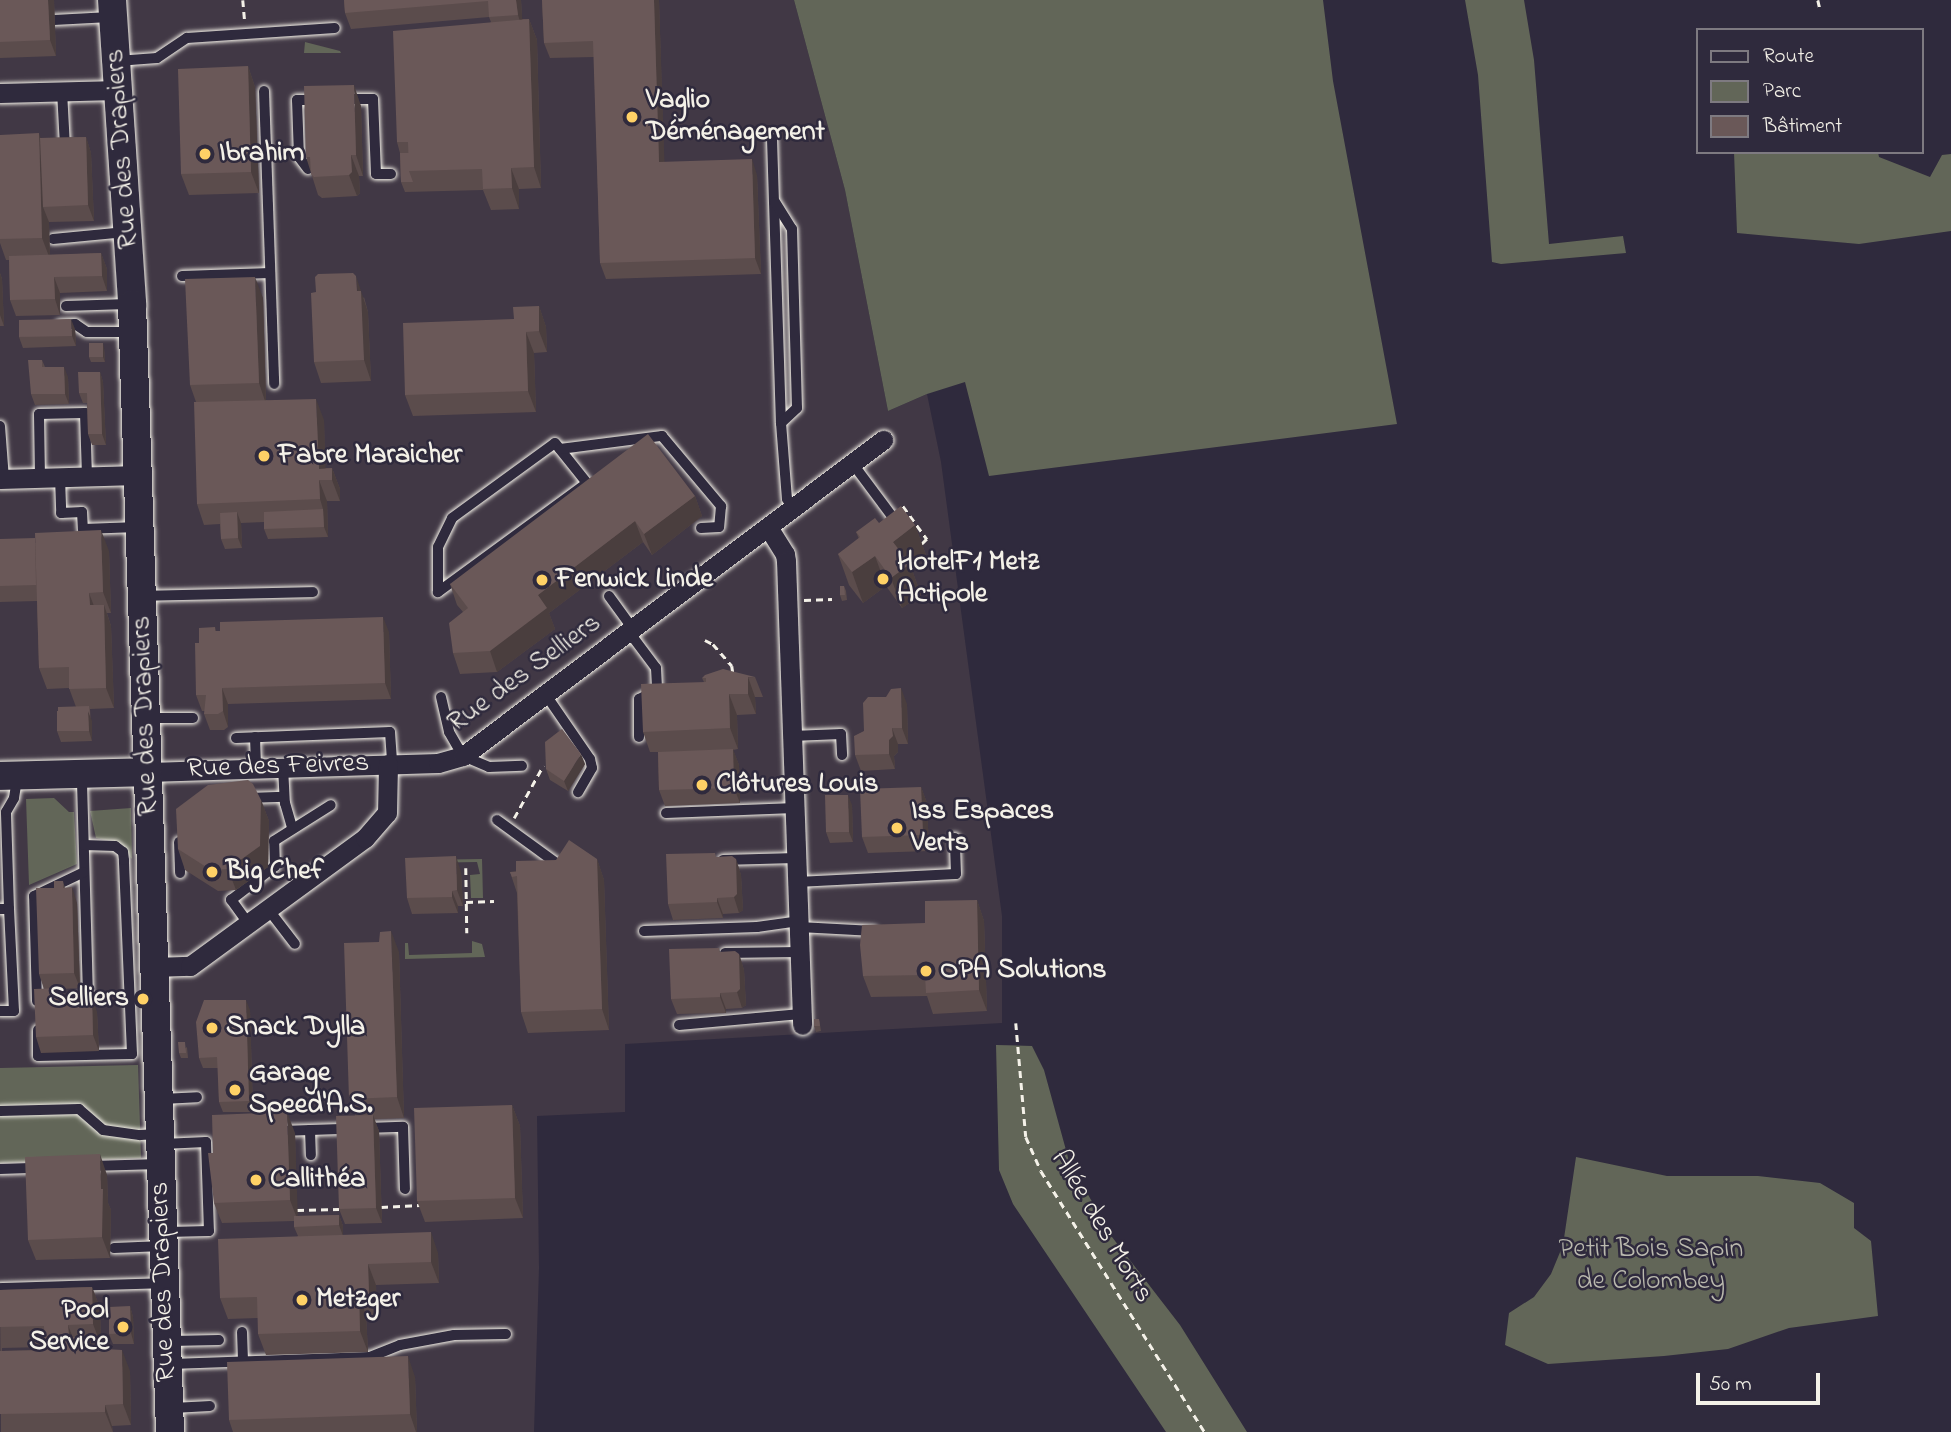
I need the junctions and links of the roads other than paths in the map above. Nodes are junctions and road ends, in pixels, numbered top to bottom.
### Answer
1 (113, 9) edge
2 (54, 20) dead end
3 (335, 28) dead end
4 (116, 61) junction
5 (118, 90) junction
6 (62, 91) junction
7 (264, 91) dead end
8 (0, 93) edge
9 (323, 100) edge
10 (335, 100) edge
11 (772, 139) dead end
12 (65, 147) edge
13 (308, 169) edge
14 (391, 174) dead end
15 (774, 200) junction
16 (129, 232) junction
17 (53, 239) dead end
18 (270, 273) junction
19 (182, 276) dead end
20 (132, 304) junction
21 (66, 306) dead end
22 (50, 326) edge
23 (133, 332) junction
24 (274, 384) dead end
25 (780, 423) junction
26 (0, 426) edge
27 (883, 440) dead end
28 (560, 449) junction
29 (853, 464) junction
30 (138, 475) junction
31 (87, 476) junction
32 (60, 477) junction
33 (40, 478) junction
34 (2, 479) edge
35 (793, 509) junction
36 (891, 515) edge
37 (140, 527) junction
38 (768, 527) junction
39 (701, 528) dead end
40 (313, 592) dead end
41 (142, 596) junction
42 (609, 596) dead end
43 (631, 631) junction
44 (546, 695) junction
45 (441, 697) dead end
46 (146, 718) junction
47 (193, 718) dead end
48 (792, 736) junction
49 (255, 737) junction
50 (639, 737) dead end
51 (236, 738) dead end
52 (842, 755) dead end
53 (463, 756) junction
54 (390, 764) junction
55 (522, 766) dead end
56 (283, 767) junction
57 (256, 768) junction
58 (148, 772) junction
59 (82, 774) junction
60 (9, 776) edge
61 (578, 792) dead end
62 (284, 797) junction
63 (234, 799) edge
64 (331, 805) dead end
65 (795, 808) junction
66 (3, 812) edge
67 (666, 813) dead end
68 (497, 820) dead end
69 (292, 828) junction
70 (178, 831) edge
71 (955, 838) dead end
72 (84, 845) junction
73 (796, 858) junction
74 (708, 860) edge
75 (566, 870) edge
76 (85, 872) junction
77 (180, 873) dead end
78 (797, 882) junction
79 (5, 909) edge
80 (268, 909) junction
81 (248, 923) junction
82 (799, 924) junction
83 (643, 931) dead end
84 (887, 931) edge
85 (295, 944) dead end
86 (799, 952) junction
87 (715, 954) edge
88 (154, 967) junction
89 (62, 998) edge
90 (37, 999) junction
91 (50, 999) edge
92 (0, 1011) edge
93 (37, 1011) edge
94 (802, 1020) joint
95 (37, 1022) edge
96 (679, 1025) dead end
97 (197, 1097) dead end
98 (158, 1099) junction
99 (0, 1111) edge
100 (310, 1130) junction
101 (269, 1131) edge
102 (214, 1132) edge
103 (206, 1142) junction
104 (160, 1147) junction
105 (311, 1155) dead end
106 (54, 1167) edge
107 (82, 1167) edge
108 (0, 1169) edge
109 (405, 1189) dead end
110 (163, 1239) junction
111 (114, 1248) dead end
112 (164, 1283) junction
113 (0, 1287) edge
114 (242, 1332) dead end
115 (506, 1334) dead end
116 (219, 1340) dead end
117 (167, 1353) junction
118 (243, 1362) junction
119 (211, 1406) dead end
120 (170, 1420) edge

1 - 2 lane
1 - 4 street, Rue des Drapiers
3 - 4 lane
4 - 5 street, Rue des Drapiers
5 - 6 street
5 - 16 street, Rue des Drapiers
6 - 8 street
6 - 12 lane
7 - 18 lane
9 - 13 lane
10 - 14 lane
11 - 15 lane
15 - 25 lane
15 - 25 lane
16 - 17 lane
16 - 20 street, Rue des Drapiers
18 - 19 lane
18 - 24 lane
20 - 21 lane
20 - 23 street, Rue des Drapiers
22 - 23 lane
23 - 30 street, Rue des Drapiers
25 - 35 lane
26 - 34 lane
27 - 29 street, Rue des Selliers
28 - 28 lane
28 - 39 lane
29 - 35 street, Rue des Selliers
29 - 36 lane
30 - 31 street
30 - 37 street, Rue des Drapiers
31 - 32 street
31 - 33 lane
32 - 33 street
32 - 37 lane
33 - 34 street
35 - 38 street, Rue des Selliers
37 - 41 street, Rue des Drapiers
38 - 43 street, Rue des Selliers
38 - 48 street
40 - 41 lane
41 - 46 street, Rue des Drapiers
42 - 43 lane
43 - 44 street, Rue des Selliers
43 - 50 lane
44 - 53 street, Rue des Selliers
44 - 61 lane
45 - 53 lane
46 - 47 lane
46 - 58 street, Rue des Drapiers
48 - 52 lane
48 - 65 street
49 - 51 lane
49 - 54 lane
49 - 57 lane
53 - 54 street, Rue des Selliers
53 - 55 lane
54 - 56 street, Rue des Feivres
54 - 80 street
56 - 57 street, Rue des Feivres
56 - 62 lane
57 - 58 street, Rue des Feivres
58 - 59 street, Rue des Feivres
58 - 88 street, Rue des Drapiers
59 - 60 street, Rue des Feivres
59 - 72 lane
60 - 66 lane
62 - 63 lane
62 - 69 lane
64 - 69 lane
65 - 67 lane
65 - 73 street
66 - 79 lane
68 - 75 lane
69 - 81 lane
70 - 77 lane
71 - 78 lane
72 - 76 lane
72 - 95 lane
73 - 74 lane
73 - 78 street
76 - 89 lane
76 - 90 lane
78 - 82 street
79 - 92 lane
80 - 81 street
80 - 85 lane
81 - 88 street
82 - 83 lane
82 - 84 lane
82 - 86 street
86 - 87 lane
86 - 94 street
88 - 98 street, Rue des Drapiers
90 - 91 lane
90 - 93 lane
94 - 96 lane
97 - 98 lane
98 - 104 street, Rue des Drapiers
99 - 104 lane
100 - 101 lane
100 - 105 lane
100 - 109 lane
102 - 103 lane
103 - 104 lane
103 - 110 lane
104 - 107 lane
104 - 110 street, Rue des Drapiers
106 - 108 lane
110 - 111 lane
110 - 112 street, Rue des Drapiers
112 - 113 lane
112 - 117 street, Rue des Drapiers
114 - 118 lane
115 - 118 lane
116 - 117 lane
117 - 118 lane
117 - 120 street, Rue des Drapiers
119 - 120 lane

